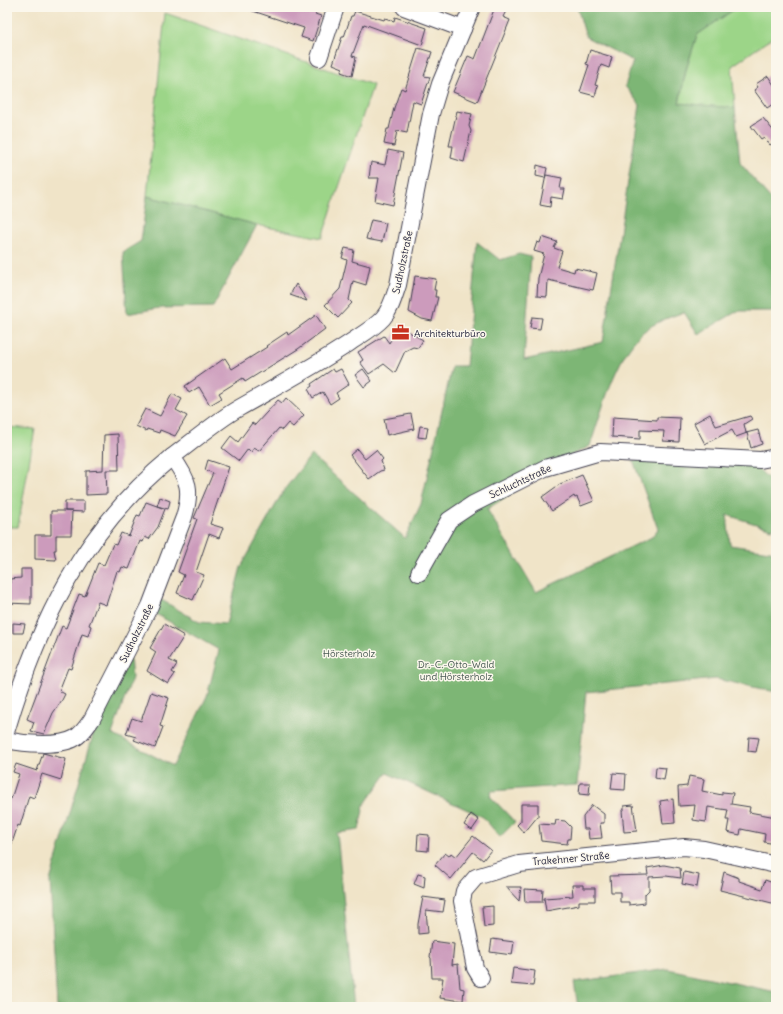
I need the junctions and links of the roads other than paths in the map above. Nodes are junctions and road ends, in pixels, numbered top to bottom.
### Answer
1 (336, 7) edge
2 (404, 7) edge
3 (472, 7) edge
4 (463, 29) junction
5 (319, 58) dead end
6 (776, 456) edge
7 (172, 457) junction
8 (418, 573) dead end
9 (7, 729) edge
10 (7, 740) edge
11 (776, 865) edge
12 (481, 978) dead end

1 - 5 street
2 - 4 street
3 - 4 street, Sudholzstraße
4 - 7 street, Sudholzstraße
6 - 8 street, Schluchtstraße
7 - 9 street, Sudholzstraße
7 - 10 street, Sudholzstraße
11 - 12 street, Trakehner Straße

